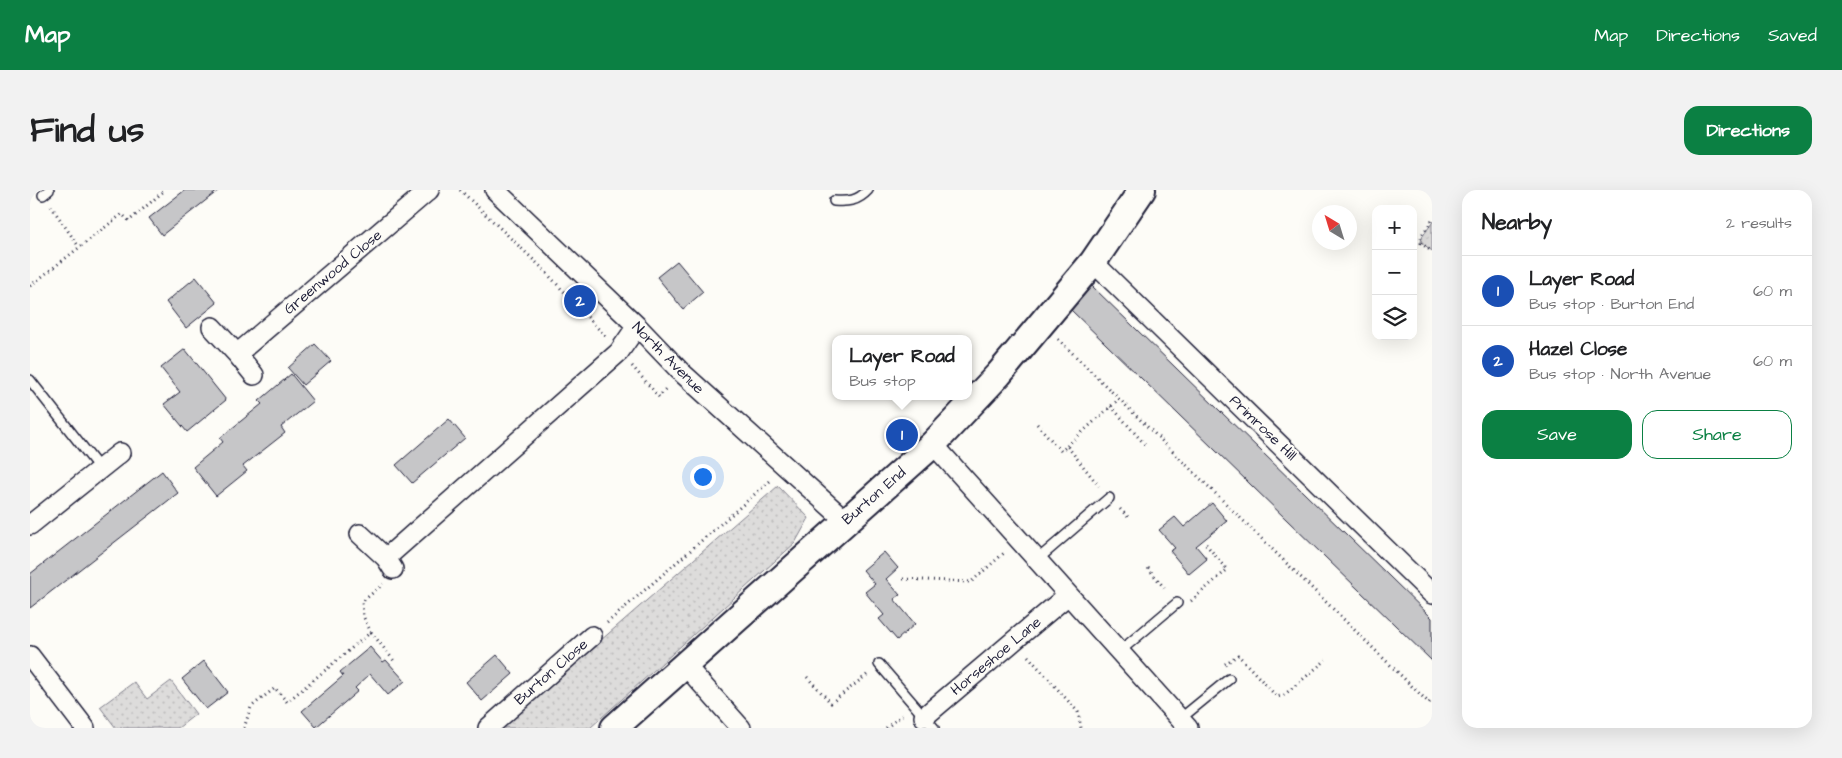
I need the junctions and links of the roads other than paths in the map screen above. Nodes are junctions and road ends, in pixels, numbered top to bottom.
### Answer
1 (429, 190) edge
2 (495, 190) edge
3 (868, 190) edge
4 (1142, 190) edge
5 (834, 201) dead end
6 (1093, 262) junction
7 (637, 326) junction
8 (212, 327) dead end
9 (238, 354) junction
10 (254, 375) dead end
11 (30, 380) edge
12 (934, 444) junction
13 (120, 453) dead end
14 (100, 469) junction
15 (1109, 498) road end
16 (846, 521) junction
17 (30, 525) edge
18 (360, 534) dead end
19 (1037, 560) junction
20 (1432, 594) edge
21 (1068, 595) junction
22 (1176, 603) road end
23 (592, 636) road end
24 (1119, 652) junction
25 (30, 656) edge
26 (684, 664) junction
27 (879, 664) road end
28 (1229, 680) dead end
29 (924, 716) edge
30 (1184, 724) edge
31 (85, 728) edge
32 (488, 728) edge
33 (614, 728) edge
34 (741, 728) edge

1 - 9 street, Greenwood Close
2 - 7 street, North Avenue
3 - 5 lane
4 - 6 street, Burton End
6 - 12 street, Burton End
6 - 20 street, Primrose Hill
7 - 16 street, North Avenue
7 - 18 street
8 - 9 street
9 - 10 street
11 - 14 lane
12 - 16 street, Burton End
12 - 19 street
13 - 14 street
14 - 17 street
15 - 19 lane
16 - 26 street, Burton End
19 - 21 street
21 - 24 street
21 - 29 street, Horseshoe Lane
22 - 24 lane
23 - 32 street, Burton Close
24 - 30 street
25 - 31 street
26 - 33 street, Burton End
26 - 34 street
27 - 29 lane
28 - 30 lane

